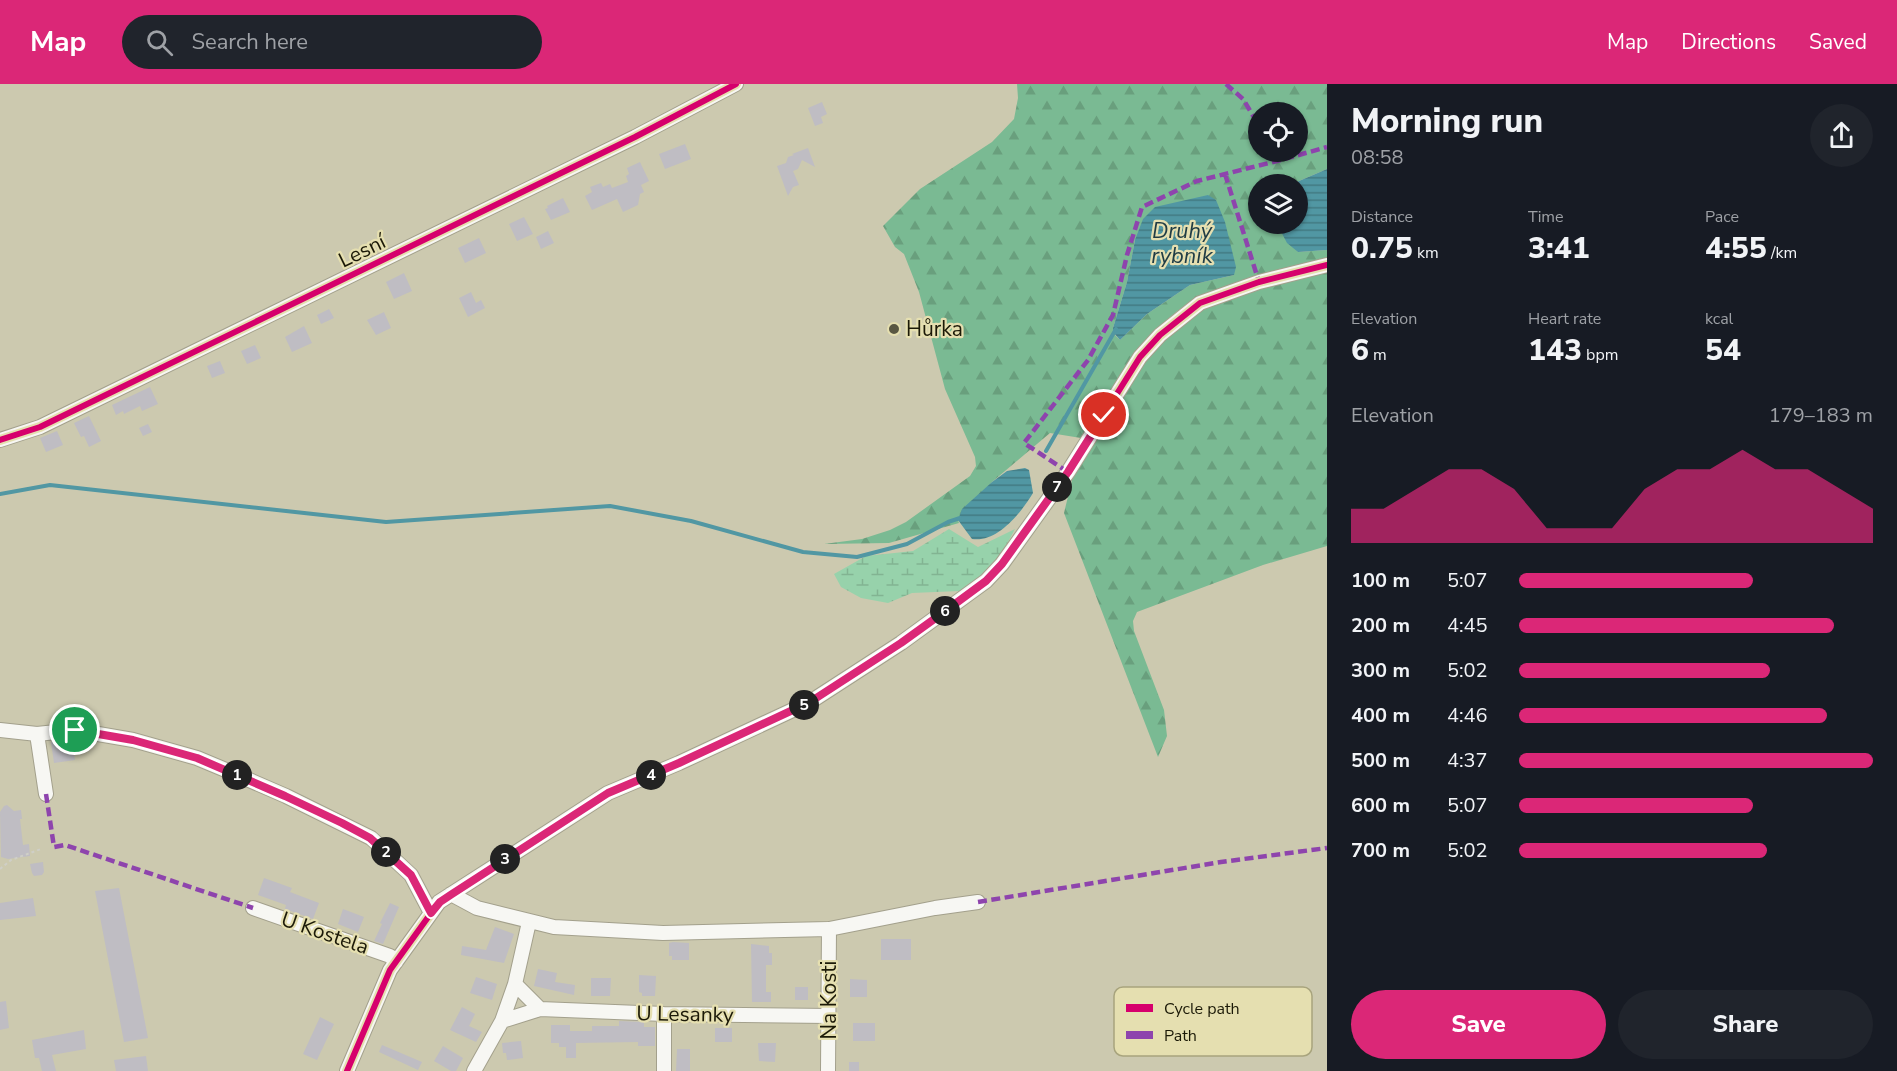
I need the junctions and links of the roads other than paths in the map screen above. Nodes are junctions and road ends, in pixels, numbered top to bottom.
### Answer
1 (736, 84) edge
2 (1327, 265) edge
3 (0, 440) edge
4 (0, 730) edge
5 (37, 734) junction
6 (45, 794) dead end
7 (452, 894) junction
8 (978, 902) dead end
9 (253, 908) dead end
10 (431, 913) junction
11 (529, 922) junction
12 (829, 929) junction
13 (396, 962) junction
14 (515, 984) junction
15 (540, 1009) junction
16 (664, 1014) junction
17 (829, 1016) junction
18 (502, 1021) junction
19 (347, 1071) edge
20 (474, 1071) edge
21 (664, 1071) edge
22 (828, 1071) edge

1 - 3 street, Lesní
2 - 7 street
4 - 5 street
5 - 6 street
5 - 10 street
7 - 10 street
7 - 11 street
8 - 12 street
9 - 13 street, U Kostela
10 - 13 street
11 - 12 street
11 - 14 street
12 - 17 street, Na Kosti
13 - 19 street
14 - 15 street
14 - 18 street
15 - 16 street, U Lesanky
15 - 18 street, U Lesanky
16 - 17 street, U Lesanky
16 - 21 street
17 - 22 street, Na Kosti
18 - 20 street

